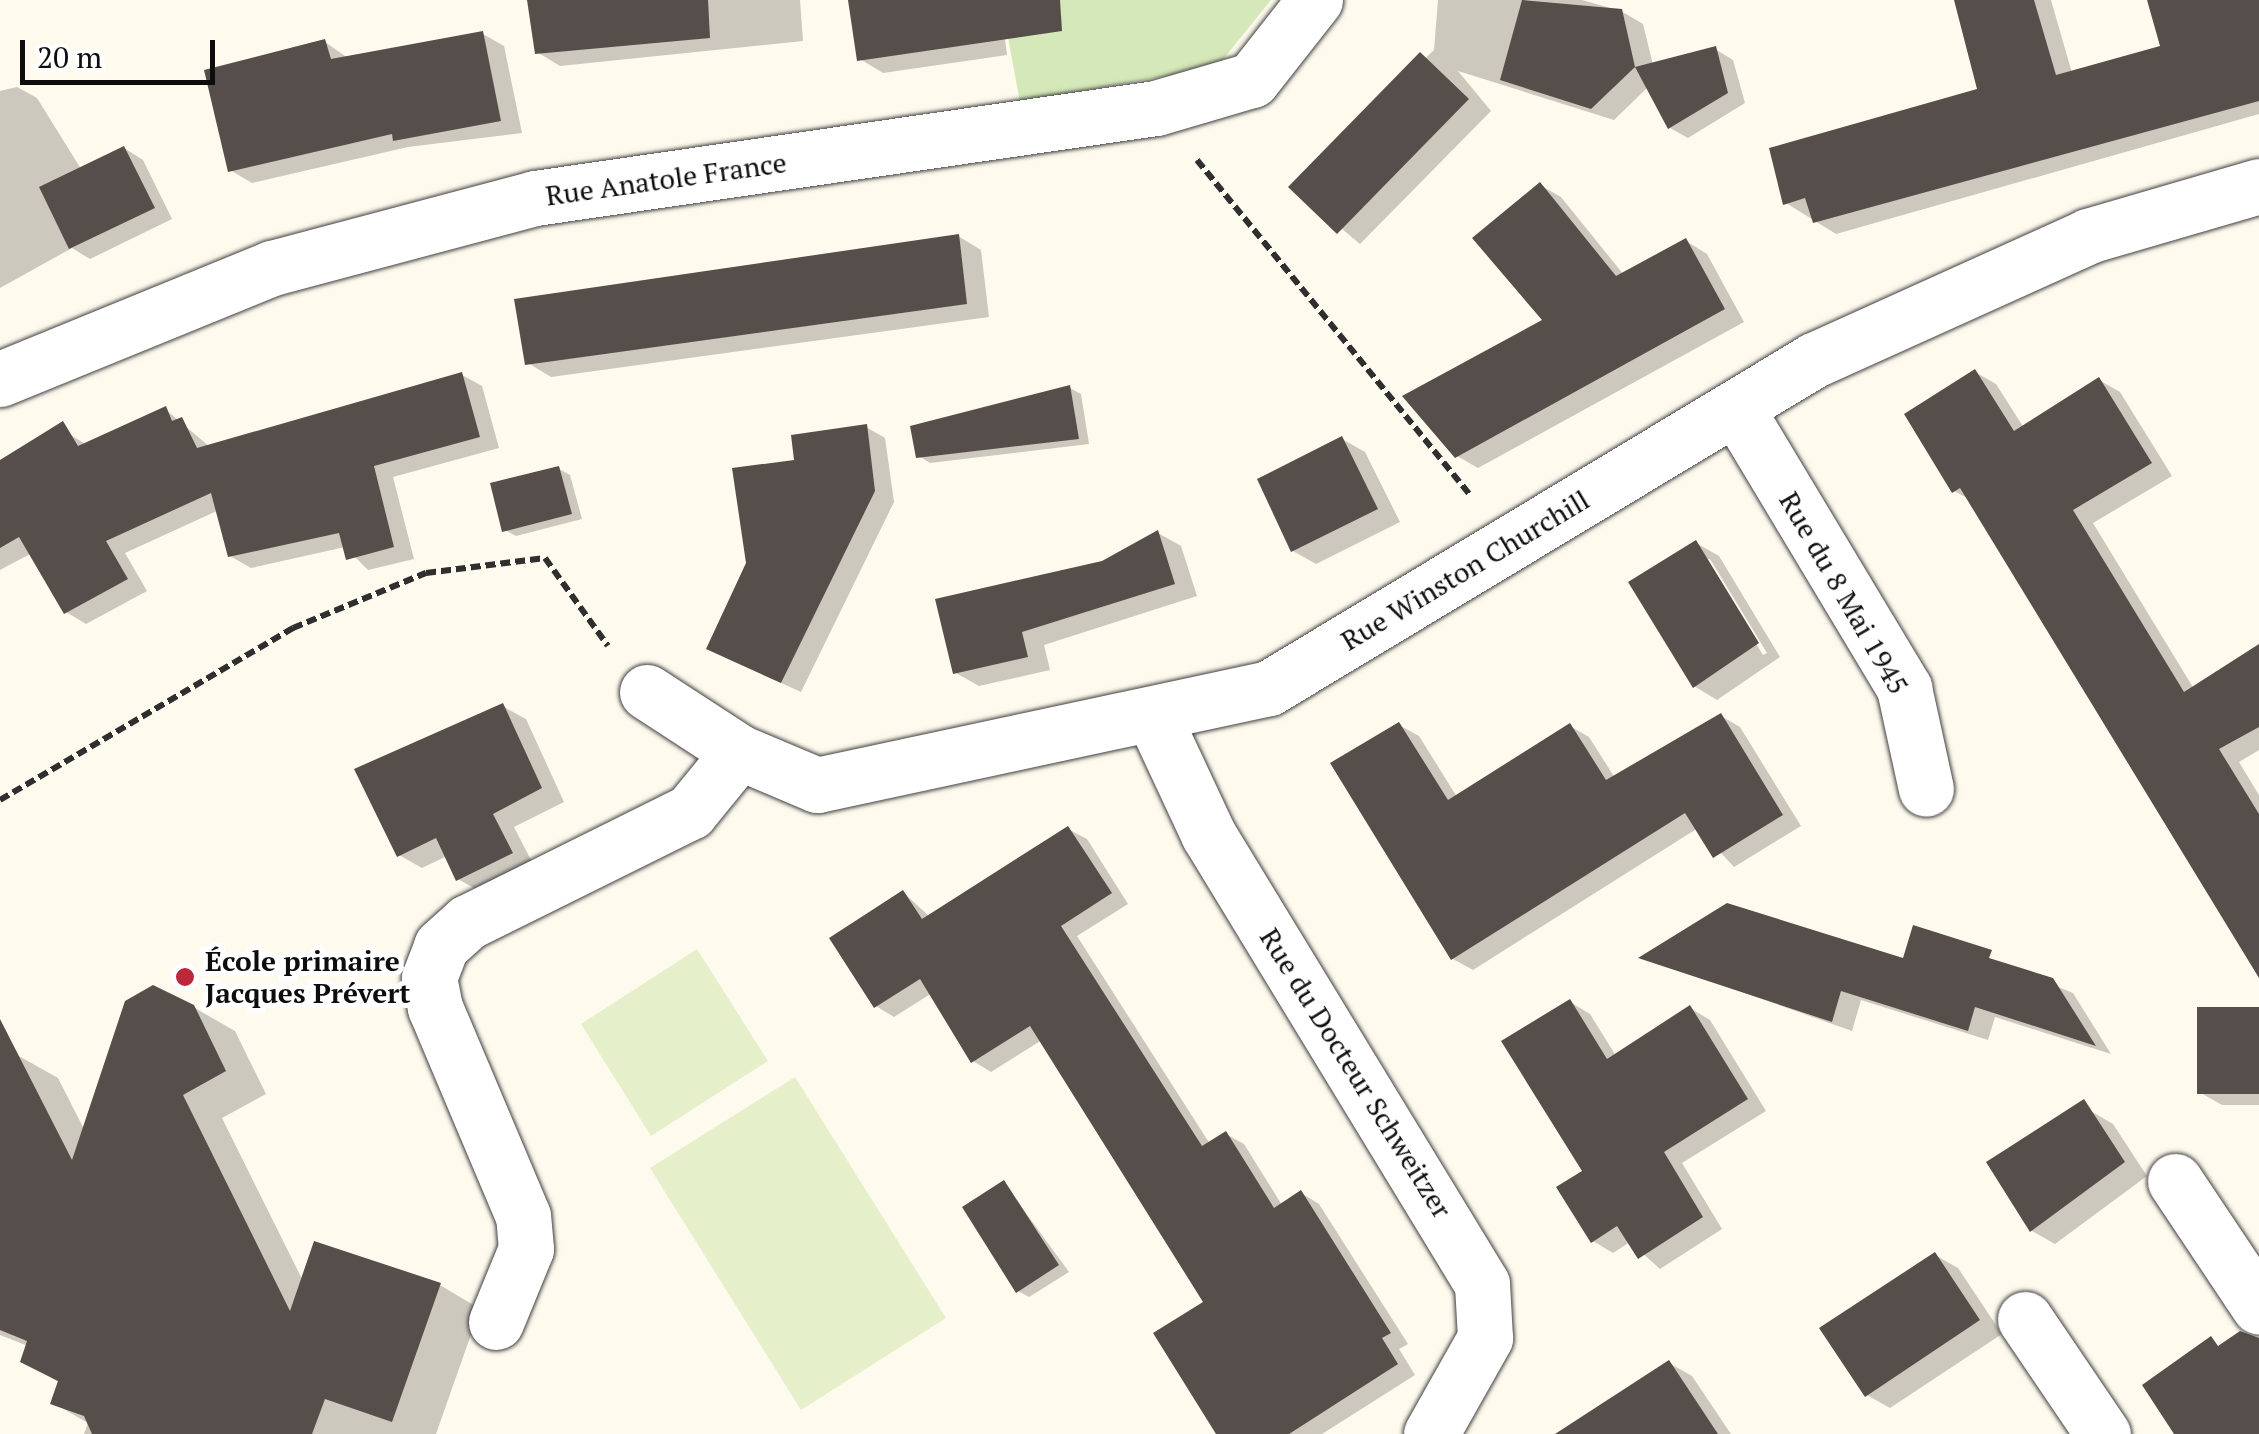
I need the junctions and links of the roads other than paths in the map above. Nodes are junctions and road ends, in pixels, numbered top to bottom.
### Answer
1 (1315, 0) edge
2 (2259, 186) edge
3 (0, 379) edge
4 (1736, 408) junction
5 (647, 692) road end
6 (1154, 718) junction
7 (739, 752) junction
8 (1926, 789) dead end
9 (2176, 1181) dead end
10 (2259, 1307) edge
11 (2025, 1319) dead end
12 (496, 1322) dead end
13 (1431, 1434) edge
14 (2103, 1434) edge

1 - 3 street, Rue Anatole France
2 - 4 street, Rue Winston Churchill
4 - 6 street, Rue Winston Churchill
4 - 8 street, Rue du 8 Mai 1945
5 - 7 street, Rue Winston Churchill
6 - 7 street, Rue Winston Churchill
6 - 13 street, Rue du Docteur Schweitzer
7 - 12 street
9 - 10 street
11 - 14 street

